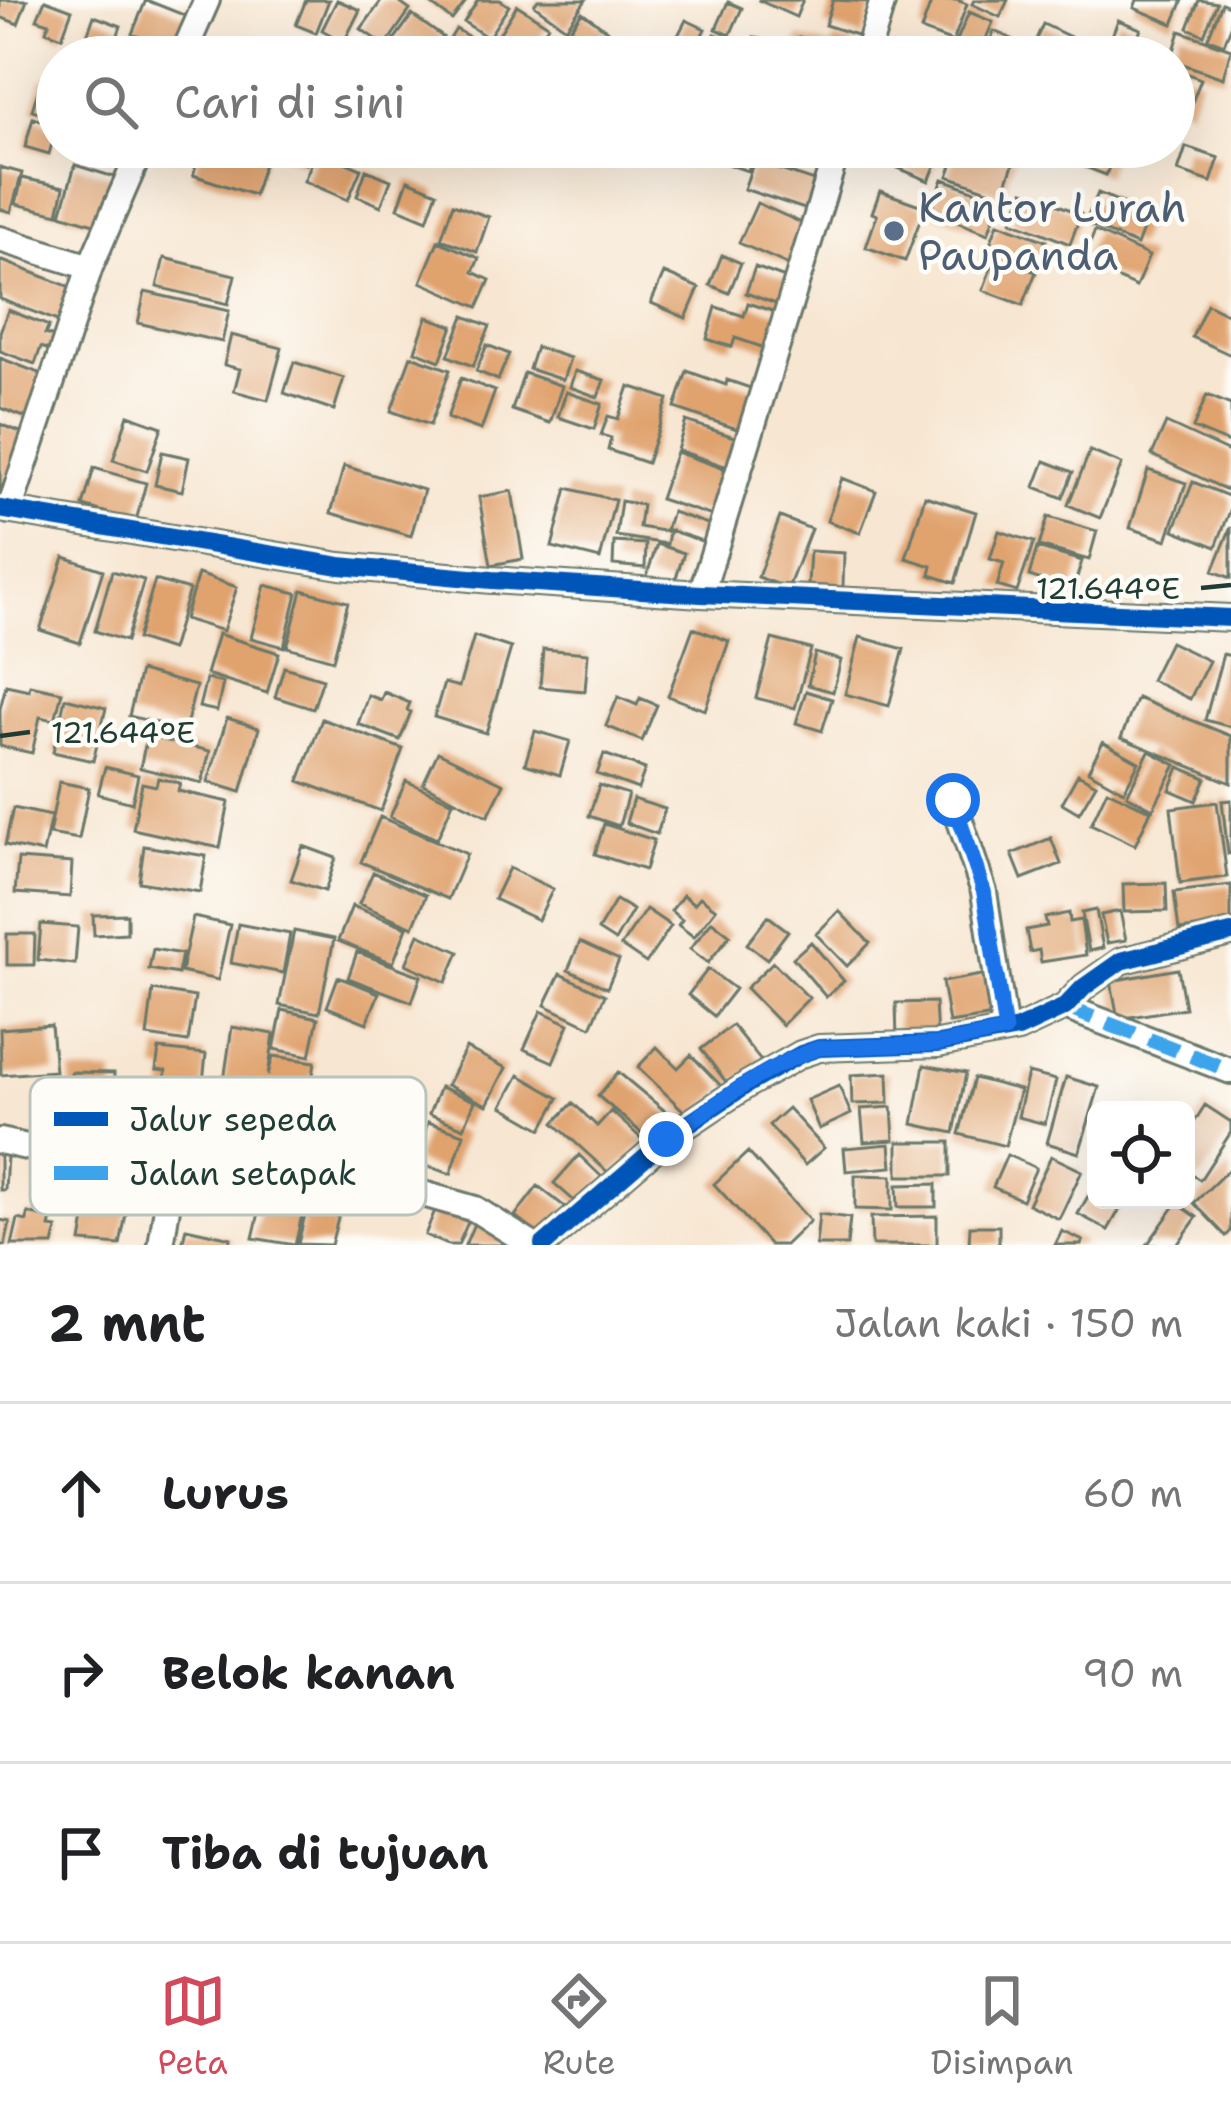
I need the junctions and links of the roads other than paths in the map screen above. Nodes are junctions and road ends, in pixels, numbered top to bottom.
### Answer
1 (207, 0) edge
2 (884, 0) edge
3 (191, 36) edge
4 (873, 36) edge
5 (133, 168) edge
6 (832, 168) edge
7 (0, 239) edge
8 (90, 267) junction
9 (5, 510) edge
10 (701, 595) junction
11 (1231, 618) edge
12 (953, 800) dead end
13 (1231, 933) edge
14 (1065, 1006) junction
15 (1005, 1031) junction
16 (1231, 1071) edge
17 (0, 1141) edge
18 (30, 1148) edge
19 (426, 1194) edge
20 (166, 1215) edge
21 (161, 1245) edge
22 (532, 1245) edge
23 (543, 1245) edge

1 - 3 street
2 - 4 street
5 - 8 street
6 - 10 street
7 - 8 street
8 - 9 street
9 - 10 street
10 - 11 street
12 - 15 street
13 - 14 street
14 - 15 street
14 - 16 street
15 - 23 street
17 - 18 street
19 - 22 street
20 - 21 street

